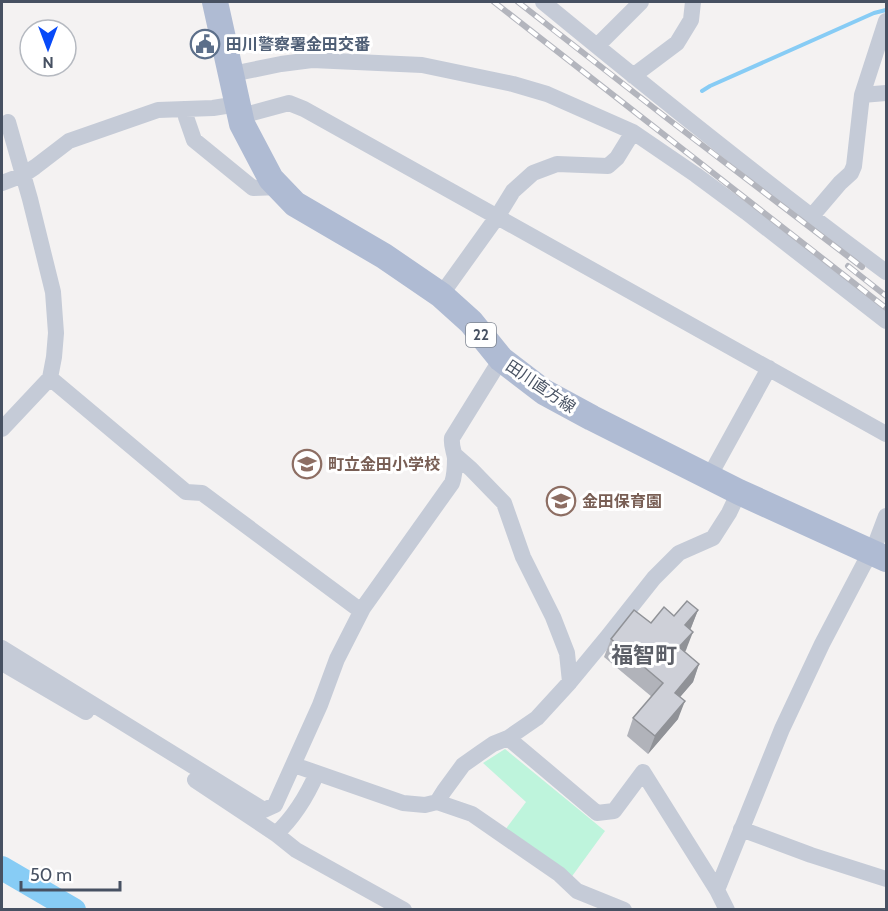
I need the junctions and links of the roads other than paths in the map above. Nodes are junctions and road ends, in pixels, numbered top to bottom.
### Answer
1 (215, 2) edge
2 (543, 2) edge
3 (641, 2) edge
4 (693, 2) edge
5 (886, 21) edge
6 (597, 46) junction
7 (232, 74) junction
8 (633, 76) junction
9 (886, 93) edge
10 (862, 95) junction
11 (185, 109) junction
12 (239, 110) junction
13 (8, 122) dead end
14 (633, 132) junction
15 (23, 175) junction
16 (2, 183) edge
17 (279, 187) junction
18 (497, 217) junction
19 (812, 217) junction
20 (886, 272) edge
21 (441, 295) junction
22 (886, 321) edge
23 (501, 359) junction
24 (769, 368) junction
25 (50, 378) junction
26 (2, 429) edge
27 (886, 434) edge
28 (455, 455) junction
29 (709, 477) junction
30 (739, 492) junction
31 (886, 516) edge
32 (880, 556) edge
33 (361, 611) junction
34 (2, 654) edge
35 (570, 682) junction
36 (508, 738) junction
37 (294, 765) junction
38 (317, 773) junction
39 (437, 802) junction
40 (741, 829) junction
41 (276, 834) junction
42 (886, 879) edge
43 (717, 890) junction
44 (404, 909) edge
45 (624, 909) edge
46 (727, 909) edge

1 - 7 main road, 田川直方線 / 22
2 - 6 street
3 - 6 street
4 - 8 street
5 - 10 street
6 - 8 street
7 - 12 main road, 田川直方線 / 22
7 - 14 street
8 - 19 street
9 - 10 street
10 - 19 street
11 - 12 street
11 - 15 street
11 - 17 street
12 - 17 main road, 田川直方線 / 22
12 - 18 street
13 - 15 street
14 - 18 street
14 - 22 street
15 - 16 street
15 - 25 street
17 - 21 main road, 田川直方線 / 22
18 - 21 street
18 - 24 street
19 - 20 street
21 - 23 main road, 田川直方線 / 22
23 - 28 street
23 - 29 main road, 田川直方線 / 22
24 - 27 street
24 - 29 street
25 - 26 street
25 - 33 street
28 - 33 street
28 - 35 street
29 - 30 main road, 田川直方線 / 22
30 - 32 main road, 田川直方線 / 22
30 - 35 street
31 - 32 street
32 - 40 street
33 - 37 street
34 - 37 street
34 - 41 street
35 - 36 street
36 - 39 street
36 - 43 street
37 - 38 street
38 - 39 street
38 - 41 street
39 - 45 street
40 - 42 street
40 - 43 street
41 - 44 street
43 - 46 street

